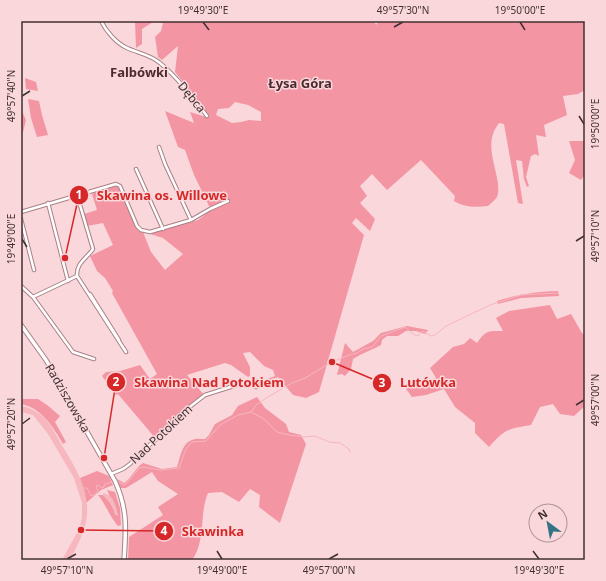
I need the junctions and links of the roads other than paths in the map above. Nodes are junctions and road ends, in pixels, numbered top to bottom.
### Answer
1 (101, 21) edge
2 (207, 116) dead end
3 (159, 147) dead end
4 (136, 169) dead end
5 (77, 195) junction
6 (228, 200) dead end
7 (48, 204) junction
8 (21, 212) edge
9 (21, 219) edge
10 (191, 220) junction
11 (164, 229) junction
12 (34, 270) dead end
13 (77, 276) junction
14 (68, 281) junction
15 (21, 286) edge
16 (33, 297) junction
17 (21, 325) edge
18 (126, 352) dead end
19 (94, 359) dead end
20 (256, 387) dead end
21 (111, 474) junction
22 (124, 560) edge

1 - 2 street, Dębca
3 - 10 street
4 - 11 street
5 - 7 street
5 - 11 street
5 - 13 street
6 - 10 street
7 - 8 street
7 - 14 street
9 - 12 street
10 - 11 street
13 - 14 street
13 - 18 street
14 - 16 street
15 - 16 street
16 - 19 street
17 - 21 street, Radziszowska
20 - 21 street, Nad Potokiem
21 - 22 street, Radziszowska

